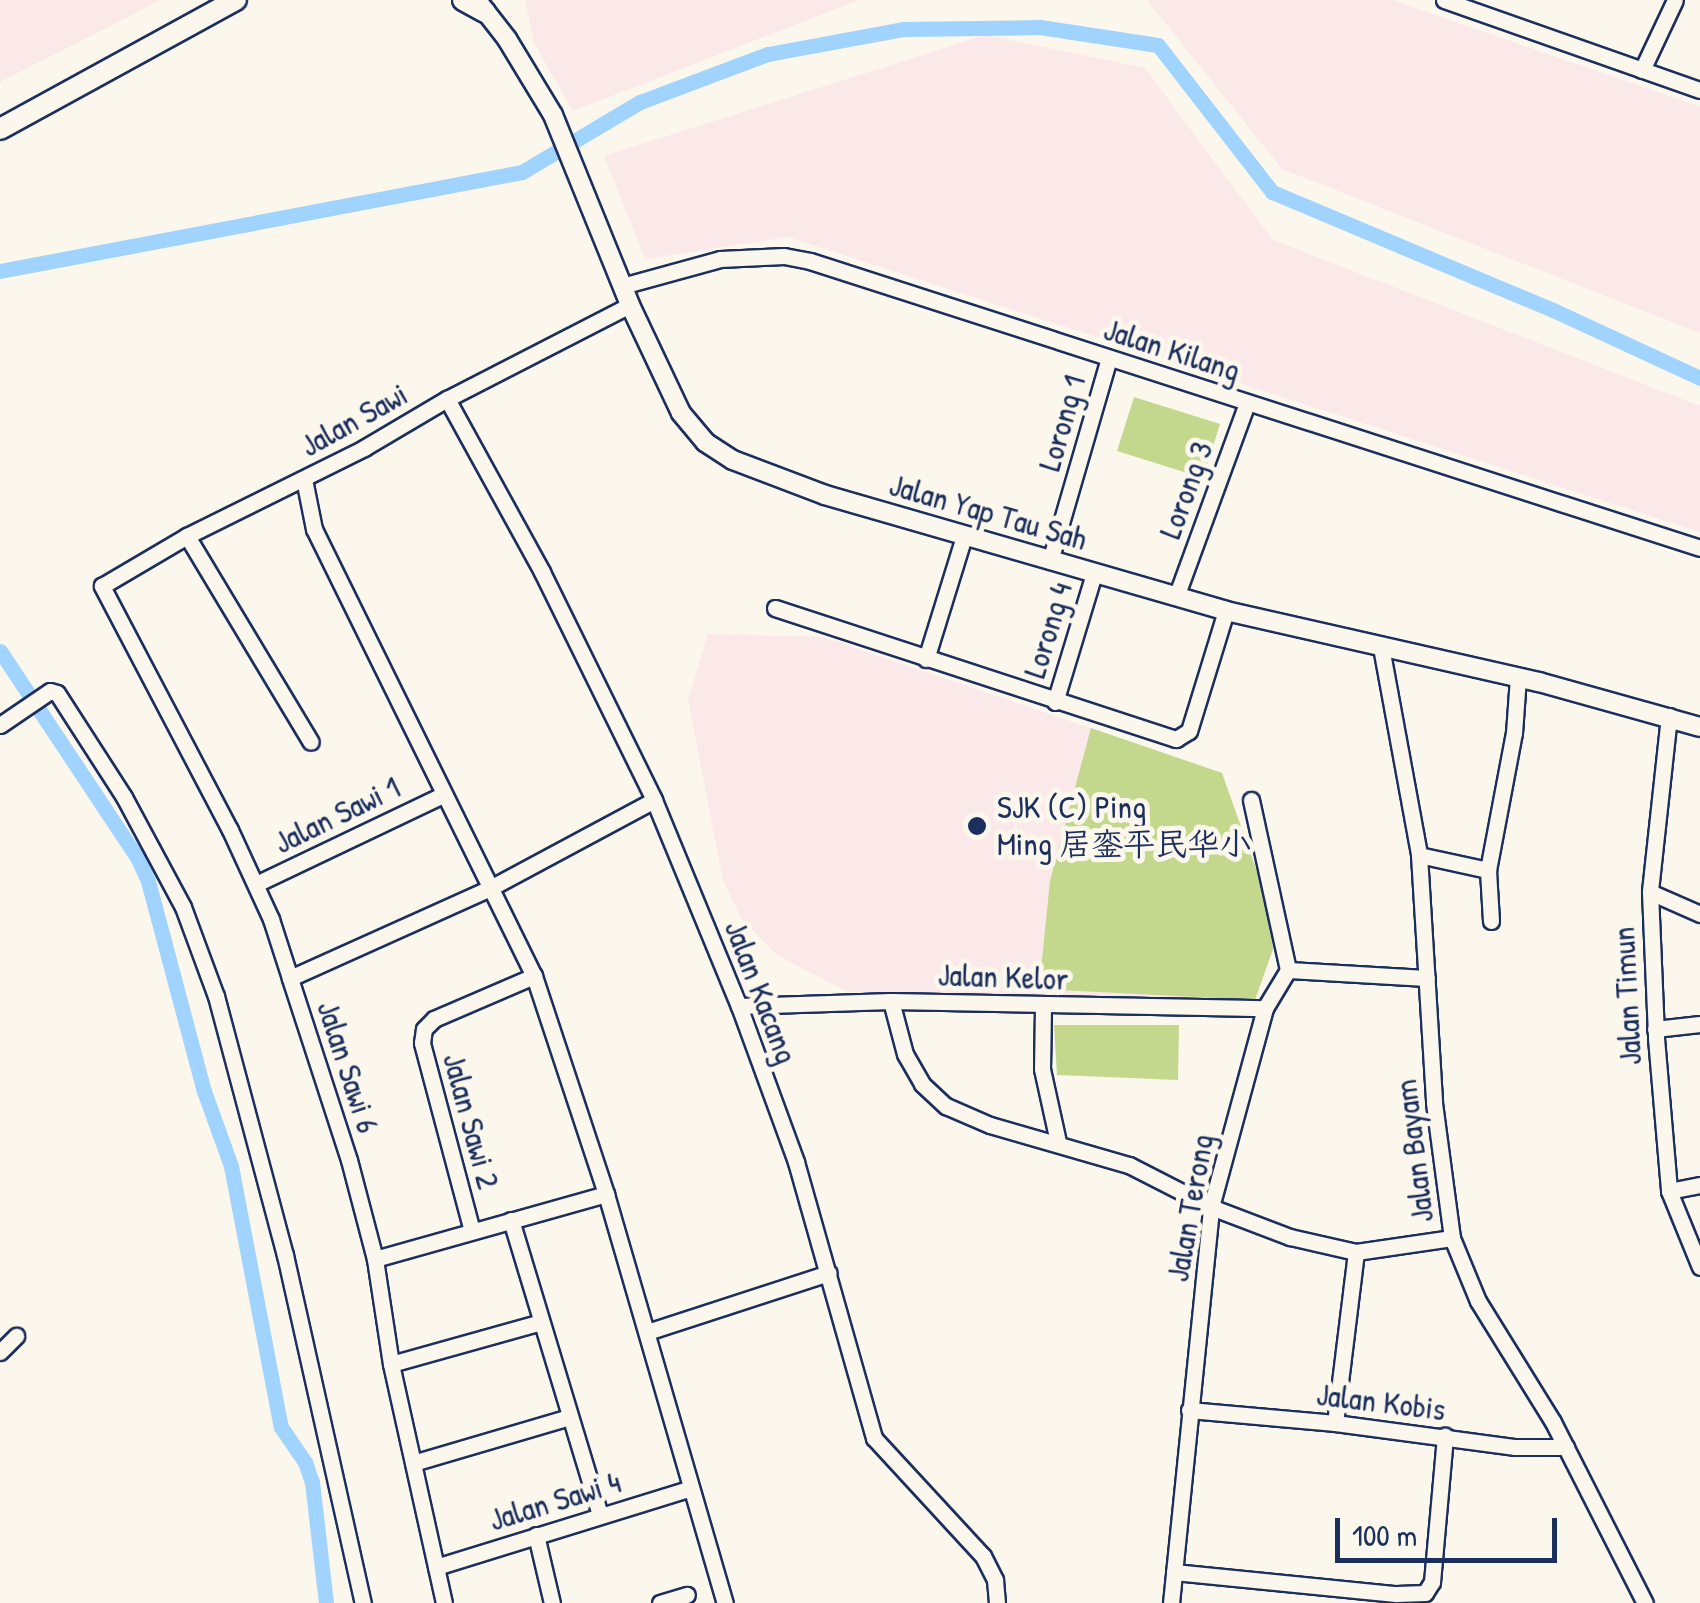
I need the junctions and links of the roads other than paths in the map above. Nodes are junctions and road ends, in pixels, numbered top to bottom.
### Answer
1 (236, 0) edge
2 (462, 0) edge
3 (1444, 0) edge
4 (1675, 0) edge
5 (491, 4) edge
6 (1642, 70) junction
7 (1700, 90) edge
8 (0, 129) edge
9 (622, 286) junction
10 (630, 305) junction
11 (1109, 358) junction
12 (447, 399) junction
13 (1247, 403) junction
14 (304, 479) junction
15 (188, 536) junction
16 (964, 536) junction
17 (1700, 548) edge
18 (1050, 561) junction
19 (1094, 574) junction
20 (104, 582) joint
21 (1176, 596) junction
22 (774, 608) dead end
23 (1226, 611) junction
24 (1382, 648) junction
25 (926, 659) junction
26 (1518, 678) junction
27 (1055, 702) junction
28 (1668, 716) junction
29 (0, 725) edge
30 (1700, 727) edge
31 (311, 742) dead end
32 (442, 794) junction
33 (654, 800) junction
34 (1251, 800) dead end
35 (1419, 854) junction
36 (1488, 870) junction
37 (256, 884) junction
38 (490, 888) junction
39 (1650, 892) junction
40 (1700, 914) edge
41 (1491, 921) dead end
42 (1288, 970) junction
43 (534, 976) junction
44 (290, 978) junction
45 (1427, 978) junction
46 (891, 1001) junction
47 (739, 1006) junction
48 (1043, 1006) junction
49 (1265, 1008) junction
50 (1700, 1024) edge
51 (1656, 1029) junction
52 (1058, 1142) junction
53 (1700, 1185) edge
54 (1669, 1191) junction
55 (606, 1194) junction
56 (1211, 1207) junction
57 (511, 1220) junction
58 (472, 1231) junction
59 (1452, 1238) junction
60 (1356, 1252) junction
61 (375, 1259) junction
62 (1700, 1267) edge
63 (829, 1272) junction
64 (541, 1322) junction
65 (647, 1332) junction
66 (16, 1336) dead end
67 (0, 1352) edge
68 (391, 1364) junction
69 (1189, 1410) junction
70 (569, 1417) junction
71 (1336, 1423) junction
72 (1444, 1436) junction
73 (1566, 1448) junction
74 (413, 1463) junction
75 (691, 1488) junction
76 (600, 1515) junction
77 (536, 1535) junction
78 (436, 1567) junction
79 (1174, 1572) junction
80 (688, 1595) dead end
81 (364, 1603) edge
82 (444, 1603) edge
83 (552, 1603) edge
84 (660, 1603) edge
85 (725, 1603) edge
86 (997, 1603) edge
87 (1171, 1603) edge
88 (1645, 1603) edge

1 - 8 main road
2 - 5 main road
3 - 6 street
4 - 6 street
5 - 9 street, Jalan Yap Tau Sah
6 - 7 street
9 - 10 street, Jalan Yap Tau Sah
9 - 11 street, Jalan Kilang
10 - 12 street, Jalan Sawi
10 - 16 street, Jalan Yap Tau Sah
11 - 13 street, Jalan Kilang
11 - 18 street, Lorong 1
12 - 14 street, Jalan Sawi
12 - 33 street, Jalan Kacang
13 - 17 street, Jalan Kilang
13 - 21 street, Lorong 3
14 - 15 street, Jalan Sawi
14 - 32 street
15 - 20 street, Jalan Sawi
15 - 31 street
16 - 18 street, Jalan Yap Tau Sah
16 - 25 street
18 - 19 street, Jalan Yap Tau Sah
19 - 21 street, Jalan Yap Tau Sah
19 - 27 street, Lorong 4
20 - 37 street, Jalan Sawi 6
21 - 23 street, Jalan Yap Tau Sah
22 - 25 street
23 - 24 street, Jalan Yap Tau Sah
23 - 27 street
24 - 26 street, Jalan Yap Tau Sah
24 - 35 street, Jalan Bayam
25 - 27 street
26 - 28 street, Jalan Yap Tau Sah
26 - 36 street
28 - 30 street, Jalan Yap Tau Sah
28 - 39 street, Jalan Timun
29 - 81 street
32 - 37 street, Jalan Sawi 1
32 - 38 street
33 - 38 street
33 - 47 street, Jalan Kacang
34 - 42 street
35 - 36 street
35 - 45 street, Jalan Bayam
36 - 41 street
37 - 44 street, Jalan Sawi 6
38 - 43 street
38 - 44 street
39 - 40 street
39 - 51 street, Jalan Timun
42 - 45 street
42 - 49 street, Jalan Terong
43 - 55 street
43 - 58 street, Jalan Sawi 2
44 - 61 street, Jalan Sawi 6
45 - 59 street, Jalan Bayam
46 - 47 street, Jalan Kelor
46 - 48 street, Jalan Kelor
46 - 52 street
47 - 63 street, Jalan Kacang
48 - 49 street, Jalan Kelor
48 - 52 street
49 - 56 street, Jalan Terong
50 - 51 street
51 - 54 street, Jalan Timun
52 - 56 street
53 - 54 street
54 - 62 street, Jalan Timun
55 - 57 street
55 - 65 street
56 - 60 street
56 - 69 street, Jalan Terong
57 - 58 street
57 - 64 street
58 - 61 street
59 - 60 street
59 - 73 street, Jalan Bayam
60 - 71 street
61 - 68 street, Jalan Sawi 6
63 - 65 street
63 - 86 street, Jalan Kacang
64 - 68 street
64 - 70 street
65 - 75 street
66 - 67 street
68 - 74 street, Jalan Sawi 6
69 - 71 street, Jalan Kobis
69 - 79 street, Jalan Terong
70 - 74 street
70 - 76 street
71 - 72 street, Jalan Kobis
72 - 73 street, Jalan Kobis
72 - 79 street
73 - 88 street, Jalan Bayam
74 - 78 street, Jalan Sawi 6
75 - 76 street, Jalan Sawi 4
75 - 85 street
76 - 77 street, Jalan Sawi 4
77 - 78 street, Jalan Sawi 4
77 - 83 street
78 - 82 street, Jalan Sawi 6
79 - 87 street, Jalan Terong
80 - 84 street

